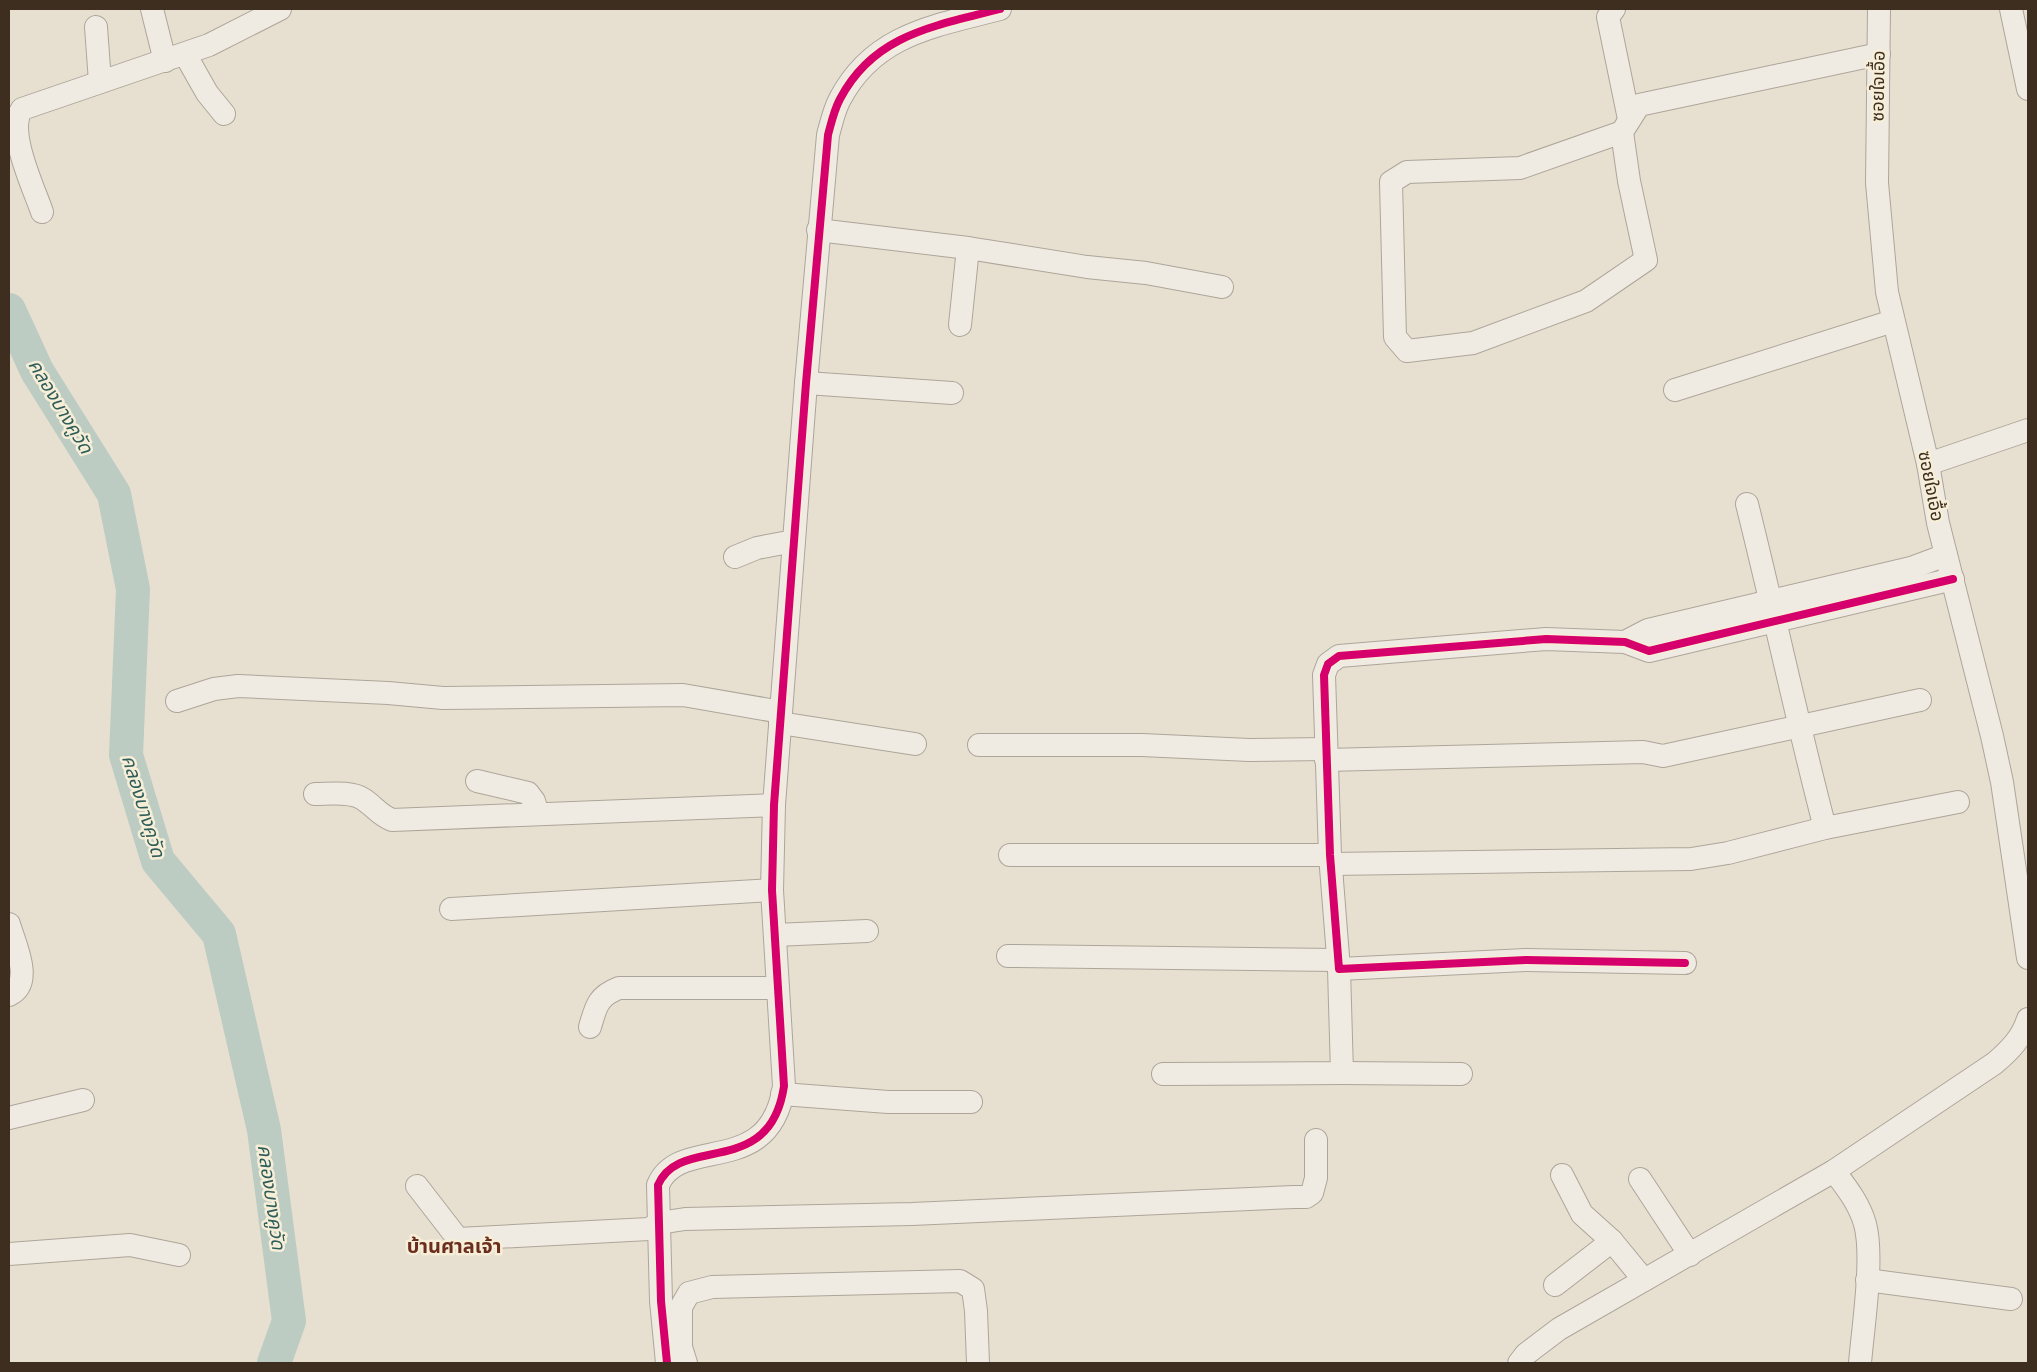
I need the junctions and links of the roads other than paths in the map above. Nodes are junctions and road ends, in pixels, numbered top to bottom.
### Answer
1 (152, 9) edge
2 (280, 9) edge
3 (1000, 9) edge
4 (1614, 9) edge
5 (1879, 9) edge
6 (2011, 9) edge
7 (96, 27) dead end
8 (1879, 54) junction
9 (175, 58) junction
10 (100, 82) junction
11 (2028, 89) edge
12 (224, 114) dead end
13 (1626, 126) junction
14 (42, 212) dead end
15 (818, 230) junction
16 (968, 248) junction
17 (1222, 287) dead end
18 (1893, 321) junction
19 (960, 325) dead end
20 (806, 382) junction
21 (1675, 390) dead end
22 (952, 393) dead end
23 (2028, 430) edge
24 (1928, 464) junction
25 (1747, 504) dead end
26 (794, 541) junction
27 (1946, 555) junction
28 (735, 557) dead end
29 (1953, 579) junction
30 (1774, 611) junction
31 (1920, 700) dead end
32 (177, 701) dead end
33 (781, 717) junction
34 (1798, 726) junction
35 (915, 744) dead end
36 (979, 745) dead end
37 (1326, 754) junction
38 (477, 780) dead end
39 (315, 794) dead end
40 (1958, 802) dead end
41 (774, 805) junction
42 (538, 814) junction
43 (1825, 828) junction
44 (1010, 855) dead end
45 (1331, 859) junction
46 (772, 890) junction
47 (451, 909) dead end
48 (9, 924) edge
49 (867, 932) dead end
50 (775, 935) junction
51 (1008, 956) dead end
52 (2028, 958) edge
53 (1685, 962) dead end
54 (1339, 964) junction
55 (778, 988) junction
56 (9, 995) edge
57 (2028, 1018) edge
58 (590, 1027) dead end
59 (1342, 1073) junction
60 (1163, 1074) dead end
61 (1462, 1074) dead end
62 (782, 1094) junction
63 (83, 1100) dead end
64 (971, 1102) dead end
65 (9, 1118) edge
66 (1316, 1140) dead end
67 (1834, 1170) junction
68 (1562, 1175) dead end
69 (1640, 1179) dead end
70 (417, 1186) dead end
71 (659, 1223) junction
72 (1612, 1241) junction
73 (9, 1254) edge
74 (179, 1255) dead end
75 (1690, 1255) junction
76 (1644, 1280) junction
77 (1867, 1280) junction
78 (1555, 1284) dead end
79 (2011, 1299) dead end
80 (667, 1363) edge
81 (686, 1363) edge
82 (978, 1363) edge
83 (1519, 1363) edge
84 (1860, 1363) edge

1 - 9 street
2 - 9 street
3 - 15 street
4 - 13 street
5 - 8 street, ซอยใจเอื้อ
6 - 11 street
7 - 10 street
8 - 13 street
8 - 18 street, ซอยใจเอื้อ
9 - 10 street
9 - 12 street
10 - 14 street
13 - 13 street
15 - 16 street
15 - 20 street
16 - 17 street
16 - 19 street
18 - 21 street
18 - 24 street, ซอยใจเอื้อ
20 - 22 street
20 - 26 street
23 - 24 street
24 - 27 street, ซอยใจเอื้อ
25 - 30 street
26 - 28 street
26 - 33 street
27 - 29 street, ซอยใจเอื้อ
27 - 30 street
29 - 30 street
29 - 52 street, ซอยใจเอื้อ
30 - 34 street
30 - 37 street
31 - 34 street
32 - 33 street
33 - 35 street
33 - 41 street
34 - 37 street
34 - 43 street
36 - 37 street
37 - 45 street
38 - 42 street
39 - 42 street
40 - 43 street
41 - 42 street
41 - 46 street
43 - 45 street
44 - 45 street
45 - 54 street
46 - 47 street
46 - 50 street
48 - 56 street
49 - 50 street
50 - 55 street
51 - 54 street
53 - 54 street
54 - 59 street
55 - 58 street
55 - 62 street
57 - 67 street
59 - 60 street
59 - 61 street
62 - 64 street
62 - 71 street
63 - 65 street
66 - 71 street
67 - 75 street
67 - 77 street
68 - 72 street
69 - 75 street
70 - 71 street
71 - 80 street
72 - 76 street
72 - 78 street
73 - 74 street
75 - 76 street
76 - 83 street
77 - 79 street
77 - 84 street
81 - 82 street

